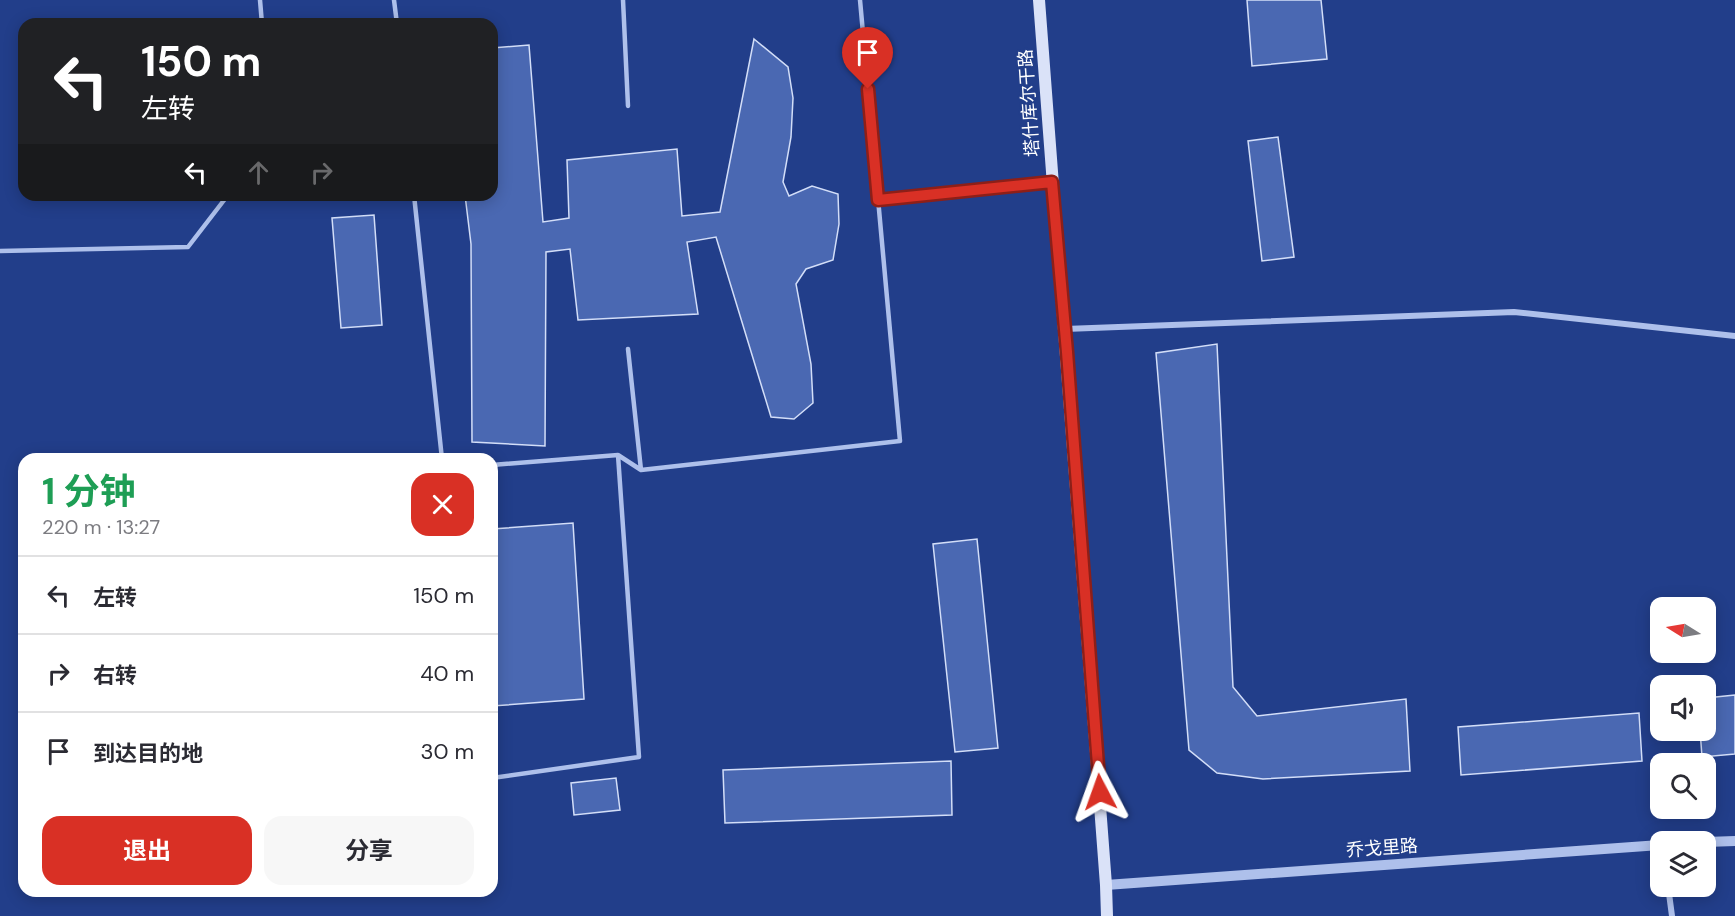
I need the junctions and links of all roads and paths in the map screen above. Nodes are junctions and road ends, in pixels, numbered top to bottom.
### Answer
1 (260, 0) edge
2 (394, 0) edge
3 (623, 0) edge
4 (860, 0) edge
5 (1039, 0) edge
6 (262, 18) edge
7 (396, 18) edge
8 (628, 106) dead end
9 (1052, 182) junction
10 (878, 200) junction
11 (223, 201) edge
12 (415, 201) edge
13 (0, 251) edge
14 (1065, 329) junction
15 (1735, 336) edge
16 (628, 349) dead end
17 (441, 453) edge
18 (618, 454) junction
19 (498, 464) edge
20 (641, 470) junction
21 (498, 777) edge
22 (1735, 841) edge
23 (1716, 842) edge
24 (1650, 846) edge
25 (1106, 885) junction
26 (1669, 897) edge
27 (1107, 916) edge
28 (1672, 916) edge

1 - 6 lane
2 - 7 lane
3 - 8 lane
4 - 10 lane
5 - 9 main road, 塔什库尔干路
9 - 10 lane
9 - 14 main road, 塔什库尔干路
10 - 20 lane
11 - 13 lane
12 - 17 lane
14 - 15 street
14 - 25 main road, 塔什库尔干路
16 - 20 lane
18 - 19 lane
18 - 20 lane
18 - 21 lane
22 - 23 street
24 - 25 street, 乔戈里路
25 - 27 main road, 塔什库尔干路
26 - 28 street

